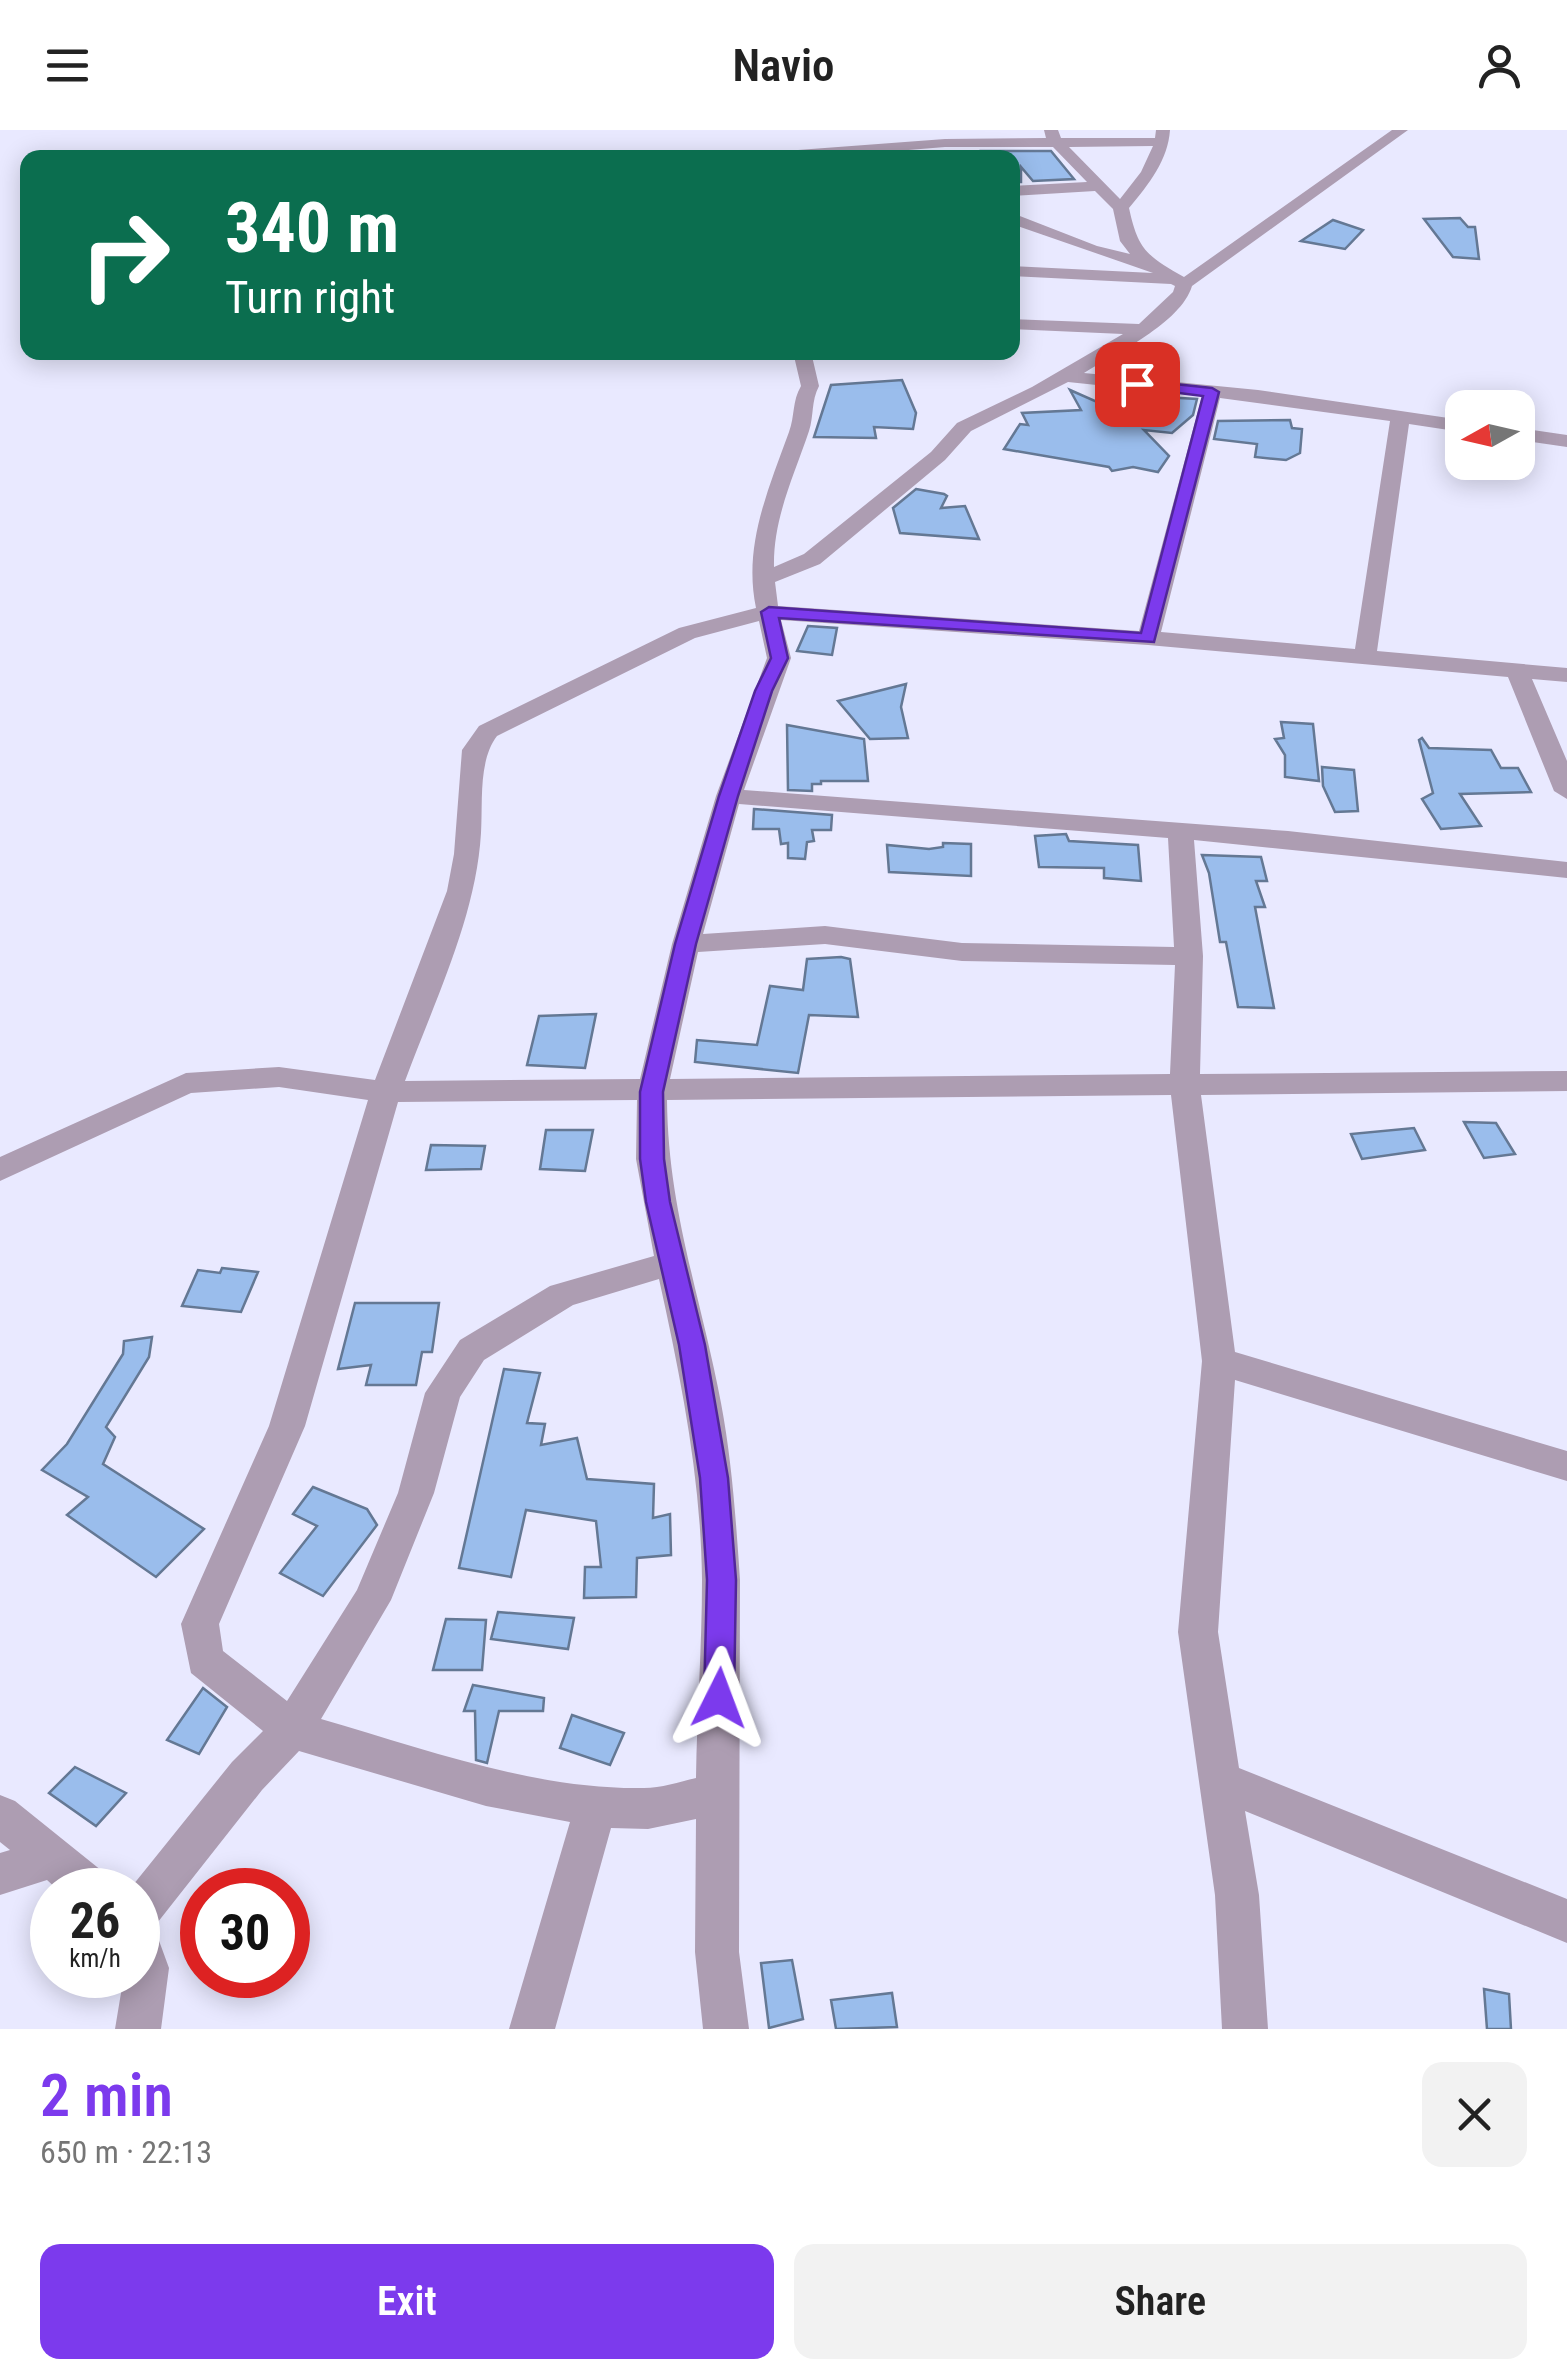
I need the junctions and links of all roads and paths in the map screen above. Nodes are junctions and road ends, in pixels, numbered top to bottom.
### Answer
1 (1401, 130) edge
2 (1052, 135) edge
3 (802, 136) dead end
4 (1164, 136) edge
5 (945, 143) edge
6 (799, 150) edge
7 (866, 150) edge
8 (1099, 186) junction
9 (1020, 191) edge
10 (1120, 208) junction
11 (1020, 226) edge
12 (1043, 251) junction
13 (1147, 263) junction
14 (1020, 266) edge
15 (1177, 282) junction
16 (1020, 324) edge
17 (1143, 330) junction
18 (805, 360) edge
19 (1063, 376) junction
20 (1212, 392) junction
21 (1400, 417) junction
22 (1445, 424) edge
23 (1535, 437) edge
24 (1567, 442) edge
25 (763, 579) junction
26 (769, 612) junction
27 (1148, 638) junction
28 (1364, 658) junction
29 (1517, 671) junction
30 (1567, 675) edge
31 (1567, 791) edge
32 (729, 796) junction
33 (1180, 830) junction
34 (1567, 870) edge
35 (686, 944) junction
36 (1189, 956) junction
37 (1567, 1080) edge
38 (1184, 1086) junction
39 (386, 1092) junction
40 (652, 1092) junction
41 (0, 1170) edge
42 (672, 1263) junction
43 (1219, 1361) junction
44 (1567, 1466) edge
45 (292, 1730) junction
46 (1220, 1780) junction
47 (717, 1794) junction
48 (596, 1807) junction
49 (0, 1815) edge
50 (51, 1858) junction
51 (64, 1868) edge
52 (0, 1874) edge
53 (160, 1885) edge
54 (1567, 1921) edge
55 (142, 1998) edge
56 (138, 2029) edge
57 (532, 2029) edge
58 (726, 2029) edge
59 (1245, 2029) edge

1 - 15 street
2 - 4 street
2 - 5 street
2 - 8 street
3 - 6 street
4 - 10 street
5 - 7 street
8 - 9 street
8 - 10 street
10 - 13 street
11 - 12 street
12 - 13 street
12 - 14 street
12 - 15 street
13 - 15 street
15 - 17 street
16 - 17 street
17 - 19 street
18 - 25 street
19 - 20 street
19 - 25 street
20 - 21 street
20 - 27 street
21 - 22 street
21 - 28 street
23 - 24 street
25 - 26 street
26 - 27 street
26 - 32 street
26 - 39 street
27 - 28 street
28 - 29 street
29 - 30 street
29 - 31 street
32 - 33 street
32 - 35 street
33 - 34 street
33 - 36 street
35 - 36 street
35 - 40 street
36 - 38 street
37 - 38 street
38 - 40 street
38 - 43 street
39 - 40 street
39 - 41 street
39 - 45 street
40 - 42 street
42 - 45 street
42 - 47 street
43 - 44 street
43 - 46 street
45 - 48 street
45 - 53 street
46 - 54 street
46 - 59 street
47 - 48 street
47 - 58 street
48 - 57 street
49 - 50 street
50 - 51 street
50 - 52 street
55 - 56 street

